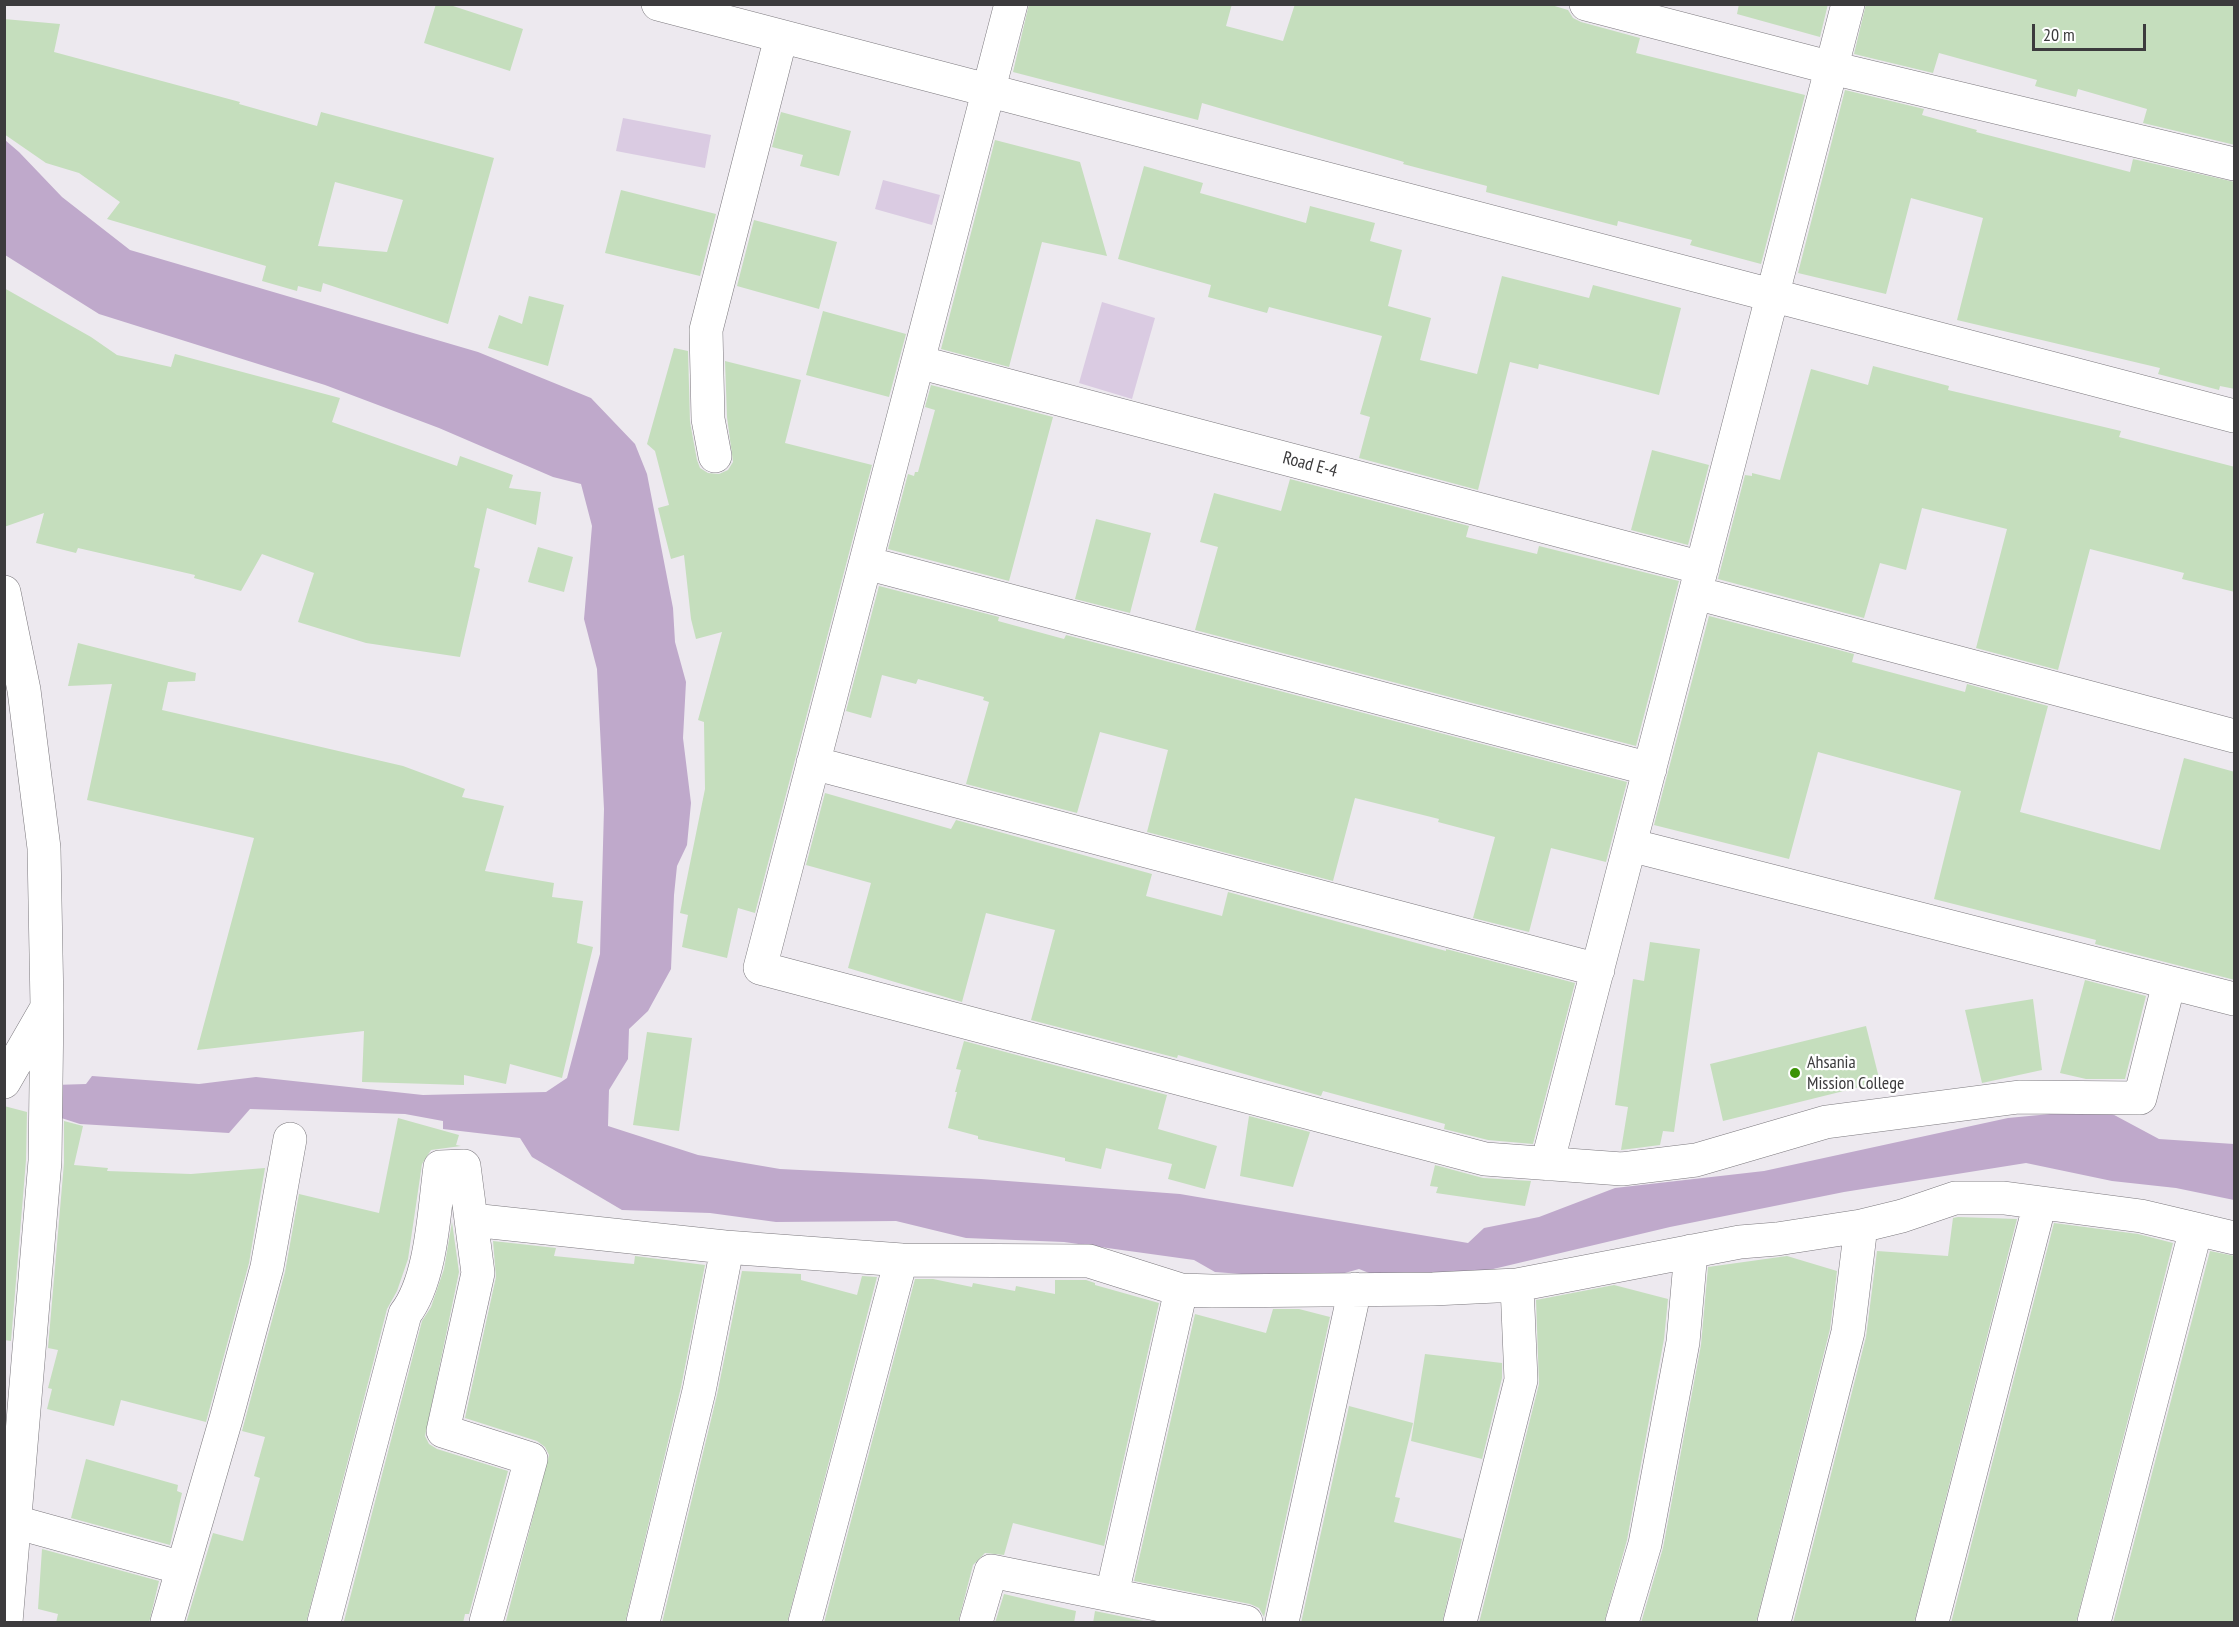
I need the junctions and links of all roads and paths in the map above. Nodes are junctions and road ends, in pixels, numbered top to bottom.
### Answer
1 (658, 4) edge
2 (1011, 4) edge
3 (1586, 4) edge
4 (1848, 4) edge
5 (782, 37) junction
6 (1832, 68) junction
7 (989, 91) junction
8 (2235, 164) edge
9 (1773, 296) junction
10 (918, 362) junction
11 (2235, 416) edge
12 (715, 456) dead end
13 (866, 563) junction
14 (1699, 581) junction
15 (4, 592) edge
16 (24, 690) junction
17 (4, 724) edge
18 (2235, 736) edge
19 (813, 763) junction
20 (1650, 769) junction
21 (1630, 845) junction
22 (1598, 969) junction
23 (2169, 983) junction
24 (2235, 999) edge
25 (47, 1006) junction
26 (4, 1082) edge
27 (290, 1139) dead end
28 (1547, 1164) junction
29 (2040, 1203) junction
30 (472, 1220) junction
31 (1861, 1226) junction
32 (2196, 1229) junction
33 (2235, 1238) edge
34 (725, 1247) junction
35 (1691, 1251) junction
36 (901, 1260) junction
37 (1517, 1285) junction
38 (1355, 1288) junction
39 (1181, 1290) junction
40 (15, 1522) junction
41 (182, 1568) junction
42 (1112, 1594) junction
43 (6, 1623) edge
44 (167, 1623) edge
45 (324, 1623) edge
46 (486, 1623) edge
47 (643, 1623) edge
48 (805, 1623) edge
49 (976, 1623) edge
50 (1246, 1623) edge
51 (1282, 1623) edge
52 (1460, 1623) edge
53 (1622, 1623) edge
54 (1774, 1623) edge
55 (1932, 1623) edge
56 (2094, 1623) edge

1 - 5 street
2 - 7 street
3 - 6 street
4 - 6 street
5 - 7 street
5 - 12 street
6 - 8 street
6 - 9 street
7 - 9 street
7 - 10 street
9 - 11 street
9 - 14 street
10 - 13 street
10 - 14 street, Road E-4
13 - 19 street
13 - 20 street
14 - 18 street, Road E-4
14 - 20 street
15 - 16 street
16 - 17 street
16 - 25 street
19 - 22 street
19 - 28 street
20 - 21 street
21 - 22 street
21 - 23 street
22 - 28 street
23 - 24 street
23 - 28 street
25 - 26 street
25 - 40 street
27 - 41 street
29 - 31 street
29 - 32 street
29 - 55 street
30 - 34 street
30 - 45 street
30 - 46 street
31 - 35 street
31 - 54 street
32 - 33 street
32 - 56 street
34 - 36 street
34 - 47 street
35 - 37 street
35 - 53 street
36 - 39 street
36 - 48 street
37 - 38 street
37 - 52 street
38 - 39 street
38 - 51 street
39 - 42 street
40 - 41 street
40 - 43 street
41 - 44 street
42 - 49 street
42 - 50 street

